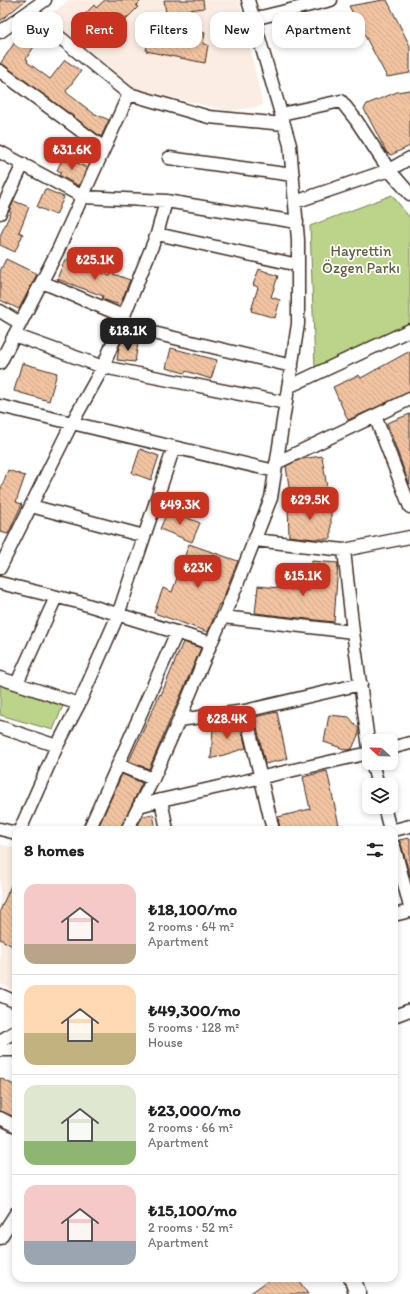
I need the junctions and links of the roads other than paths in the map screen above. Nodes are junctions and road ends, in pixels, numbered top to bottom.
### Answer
1 (44, 0) edge
2 (248, 0) edge
3 (331, 0) edge
4 (29, 12) edge
5 (251, 12) edge
6 (264, 15) edge
7 (12, 24) edge
8 (0, 32) edge
9 (63, 40) edge
10 (262, 48) edge
11 (0, 71) edge
12 (129, 94) junction
13 (283, 119) junction
14 (104, 148) junction
15 (0, 152) edge
16 (169, 158) dead end
17 (410, 158) edge
18 (23, 164) junction
19 (389, 170) junction
20 (293, 175) junction
21 (410, 194) edge
22 (83, 197) junction
23 (166, 201) junction
24 (295, 202) junction
25 (0, 213) edge
26 (297, 222) junction
27 (157, 234) junction
28 (298, 265) junction
29 (42, 282) junction
30 (0, 311) edge
31 (122, 320) junction
32 (20, 324) junction
33 (410, 330) edge
34 (14, 335) junction
35 (0, 363) edge
36 (292, 366) junction
37 (103, 367) junction
38 (288, 387) junction
39 (410, 398) edge
40 (286, 403) junction
41 (0, 406) edge
42 (375, 416) junction
43 (72, 422) junction
44 (174, 447) junction
45 (276, 467) junction
46 (31, 506) junction
47 (410, 507) edge
48 (144, 536) junction
49 (255, 540) junction
50 (409, 541) edge
51 (344, 550) junction
52 (0, 568) edge
53 (0, 583) edge
54 (56, 597) junction
55 (118, 614) junction
56 (223, 617) junction
57 (177, 632) junction
58 (353, 632) junction
59 (211, 643) junction
60 (0, 678) edge
61 (17, 683) junction
62 (361, 684) junction
63 (79, 704) junction
64 (245, 711) junction
65 (180, 720) junction
66 (0, 727) edge
67 (367, 734) edge
68 (410, 744) edge
69 (57, 746) junction
70 (398, 747) edge
71 (362, 755) edge
72 (119, 765) junction
73 (262, 778) junction
74 (153, 779) junction
75 (161, 800) junction
76 (139, 806) junction
77 (386, 814) edge
78 (22, 826) edge
79 (91, 826) edge
80 (129, 826) edge
81 (165, 826) edge
82 (272, 826) edge
83 (389, 826) edge
84 (410, 826) edge
85 (0, 829) edge
86 (398, 829) edge
87 (12, 832) edge
88 (398, 861) edge
89 (410, 907) edge
90 (410, 911) edge
91 (398, 914) edge
92 (0, 995) edge
93 (12, 1000) edge
94 (410, 1010) edge
95 (398, 1014) edge
96 (12, 1034) edge
97 (0, 1041) edge
98 (0, 1050) edge
99 (12, 1050) edge
100 (0, 1118) edge
101 (12, 1124) edge
102 (12, 1219) edge
103 (0, 1238) edge
104 (354, 1282) edge
105 (358, 1294) edge

1 - 4 street
2 - 5 street
3 - 6 street
7 - 8 street
9 - 12 street
10 - 13 street
11 - 14 street
12 - 13 street
12 - 14 street
13 - 19 street
13 - 20 street
14 - 22 street
15 - 18 street
16 - 20 street
17 - 19 street
18 - 22 street
18 - 25 street
19 - 21 street
19 - 24 street
20 - 24 street
22 - 23 street
22 - 29 street
23 - 26 street
23 - 27 street
24 - 26 street
26 - 28 street
27 - 28 street
27 - 31 street
28 - 36 street
29 - 31 street
29 - 32 street
30 - 32 street
31 - 36 street
31 - 37 street
32 - 34 street
33 - 38 street
34 - 35 street
34 - 37 street
36 - 38 street
37 - 40 street
37 - 43 street
38 - 40 street
39 - 42 street
40 - 45 street
41 - 43 street
42 - 45 street
42 - 47 street
43 - 44 street
43 - 46 street
44 - 45 street
44 - 48 street
45 - 49 street
46 - 48 street
46 - 52 street
48 - 55 street
49 - 51 street
49 - 56 street
50 - 51 street
51 - 58 street
53 - 54 street
54 - 55 street
54 - 61 street
55 - 57 street
55 - 63 street
56 - 58 street
56 - 59 street
57 - 59 street
57 - 72 street
58 - 62 street
59 - 65 street
60 - 61 street
61 - 63 street
62 - 64 street
62 - 67 street
63 - 69 street
64 - 65 street
64 - 73 street
65 - 74 street
66 - 69 street
68 - 70 street
69 - 78 street
71 - 73 street
72 - 74 street
72 - 79 street
73 - 75 street
73 - 82 street
74 - 76 street
75 - 76 street
75 - 81 street
76 - 80 street
77 - 83 street
84 - 86 street
85 - 87 street
88 - 89 street
90 - 91 street
92 - 93 street
94 - 95 street
96 - 97 street
98 - 99 street
100 - 101 street
102 - 103 street
104 - 105 street

